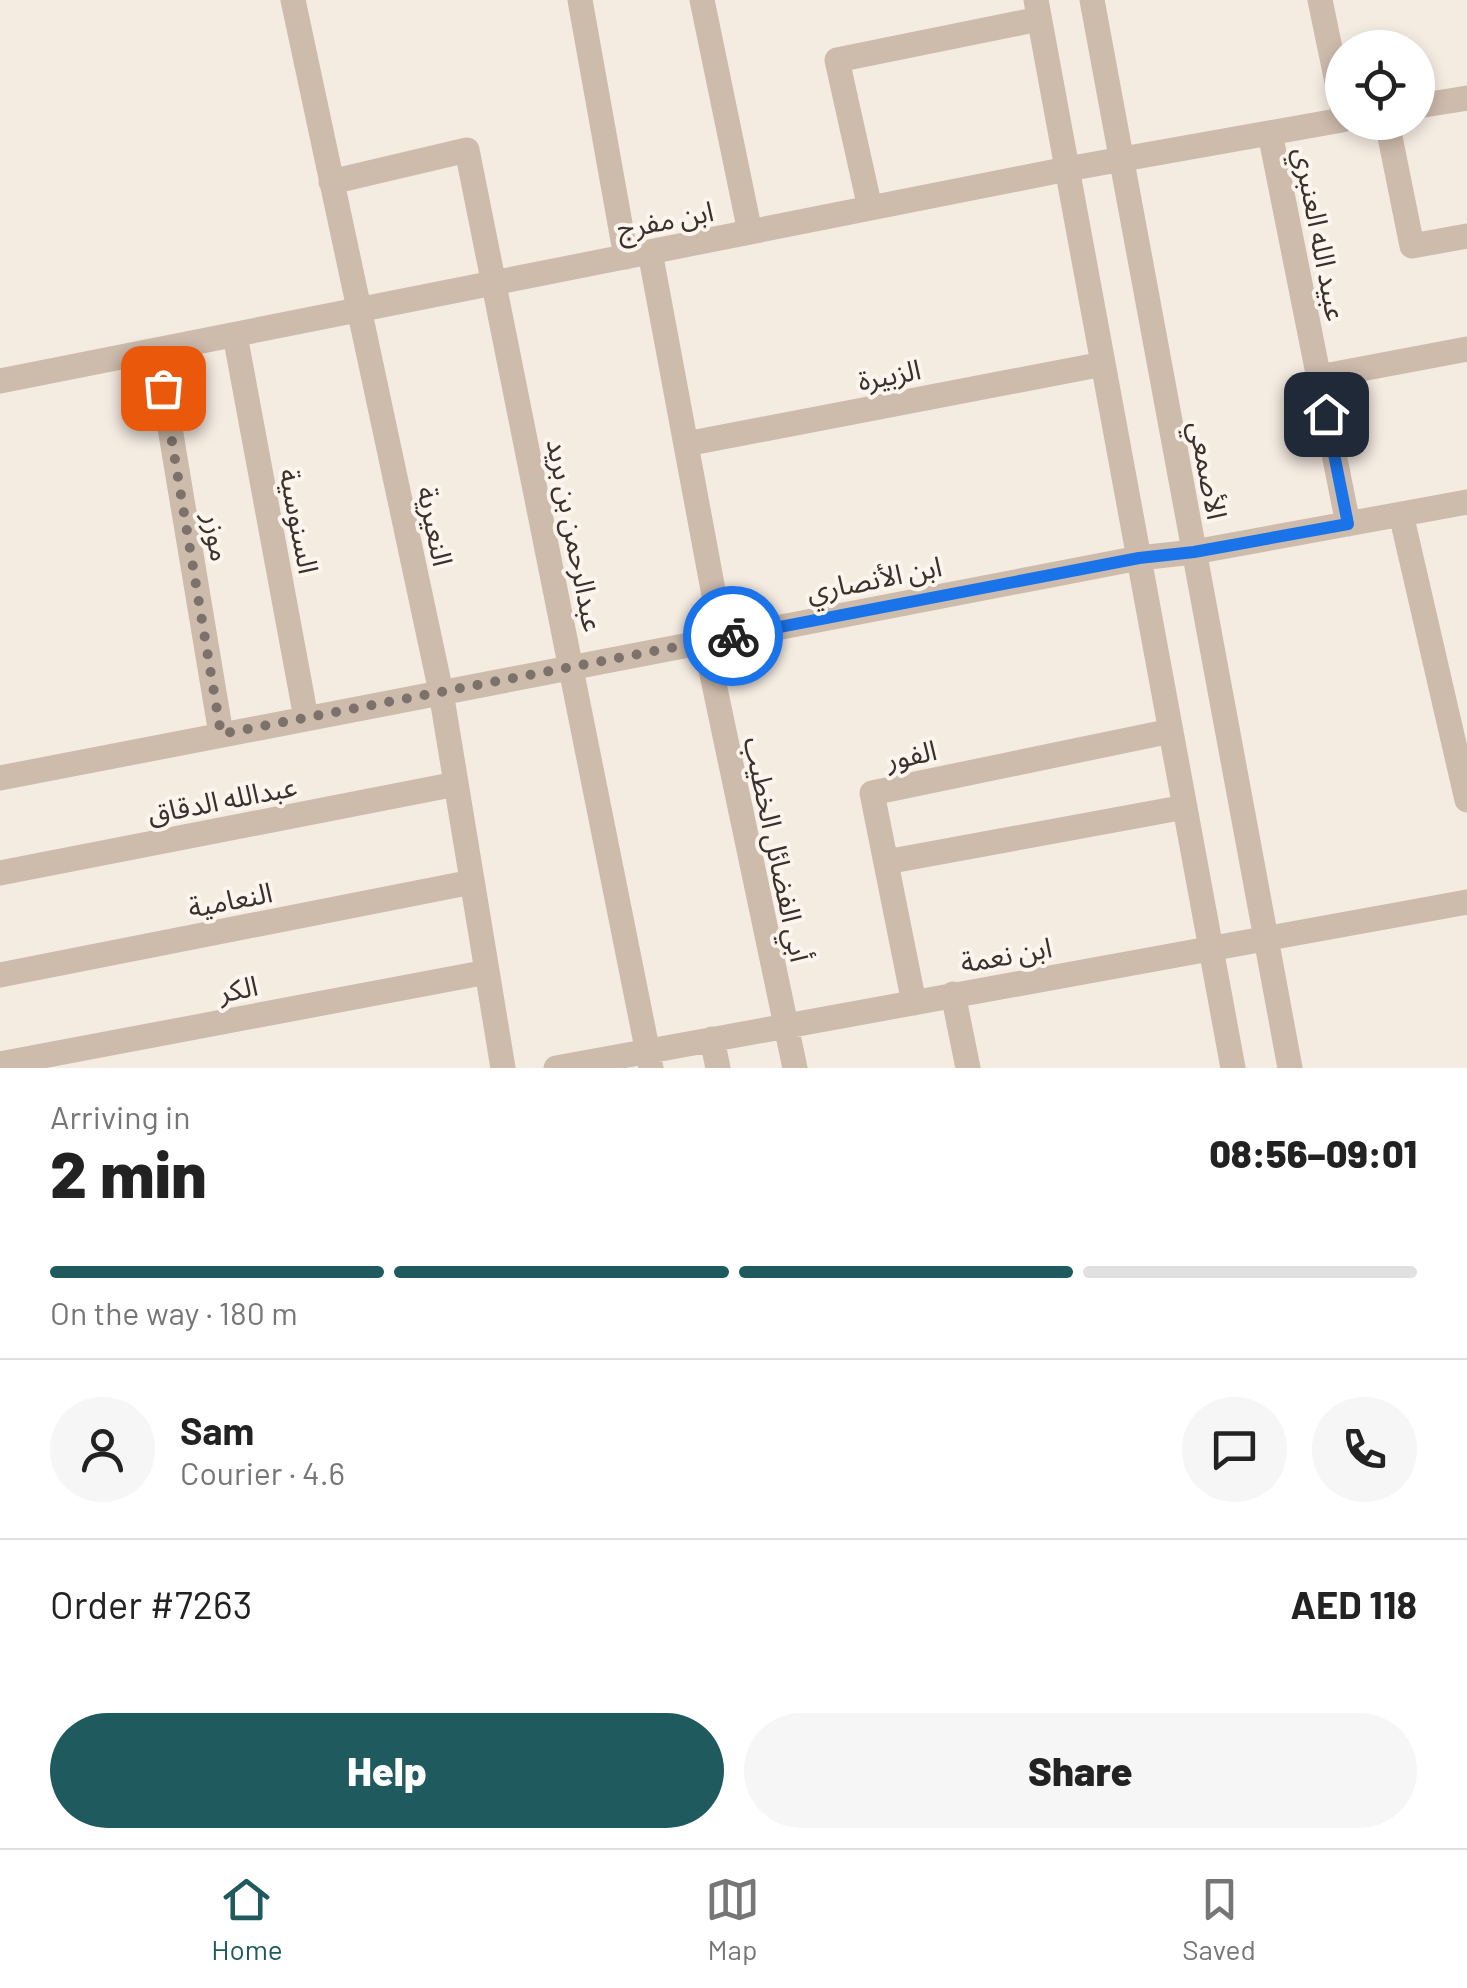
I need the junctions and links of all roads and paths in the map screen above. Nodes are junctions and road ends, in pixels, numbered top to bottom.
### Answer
1 (293, 0) edge
2 (580, 0) edge
3 (702, 0) edge
4 (1092, 0) edge
5 (1320, 0) edge
6 (1038, 10) edge
7 (1326, 30) edge
8 (1467, 98) edge
9 (1435, 103) edge
10 (1325, 123) edge
11 (1270, 133) junction
12 (1391, 140) edge
13 (1121, 160) junction
14 (1067, 168) junction
15 (332, 182) junction
16 (870, 208) junction
17 (750, 232) junction
18 (1467, 236) edge
19 (638, 255) junction
20 (494, 283) junction
21 (358, 310) junction
22 (235, 335) junction
23 (1467, 349) edge
24 (156, 350) junction
25 (1103, 364) junction
26 (1319, 378) junction
27 (0, 381) edge
28 (686, 444) junction
29 (1467, 502) edge
30 (1400, 514) junction
31 (1348, 524) junction
32 (1194, 552) junction
33 (1139, 558) junction
34 (714, 640) junction
35 (572, 667) junction
36 (441, 692) junction
37 (306, 718) junction
38 (1171, 731) junction
39 (221, 734) junction
40 (0, 778) edge
41 (456, 784) junction
42 (1467, 800) edge
43 (1185, 807) junction
44 (886, 862) junction
45 (0, 872) edge
46 (472, 882) junction
47 (1467, 902) edge
48 (1266, 938) junction
49 (1211, 949) junction
50 (487, 972) junction
51 (0, 975) edge
52 (953, 994) junction
53 (914, 1003) junction
54 (785, 1026) junction
55 (712, 1039) junction
56 (650, 1060) edge
57 (0, 1064) edge
58 (504, 1068) edge
59 (556, 1068) edge
60 (718, 1068) edge
61 (795, 1068) edge
62 (968, 1068) edge
63 (1233, 1068) edge
64 (1290, 1068) edge

1 - 15 street, النعيرية
2 - 19 street, أبي الفضائل الخطيب
3 - 17 street
4 - 13 street, الأصمعي
5 - 7 street
6 - 14 street
6 - 16 street
8 - 9 street
10 - 11 street, ابن مفرج
11 - 13 street, ابن مفرج
11 - 26 street, عبيد الله العنبري
12 - 18 street
13 - 14 street, ابن مفرج
13 - 32 street, الأصمعي
14 - 16 street, ابن مفرج
14 - 25 street
15 - 20 street, عبدالرحمن بن بريد
15 - 21 street, النعيرية
16 - 17 street, ابن مفرج
17 - 19 street, ابن مفرج
19 - 20 street, ابن مفرج
19 - 28 street, أبي الفضائل الخطيب
20 - 21 street, ابن مفرج
20 - 35 street, عبدالرحمن بن بريد
21 - 22 street, ابن مفرج
21 - 36 street, النعيرية
22 - 24 street, ابن مفرج
22 - 37 street, السنوسية
23 - 26 street
24 - 27 street, ابن مفرج
24 - 39 street, موزر
25 - 28 street, الزبيرة
25 - 33 street
26 - 31 street, عبيد الله العنبري
28 - 34 street, أبي الفضائل الخطيب
29 - 30 street, ابن الأنصاري
30 - 31 street, ابن الأنصاري
30 - 42 street
31 - 32 street, ابن الأنصاري
32 - 33 street, ابن الأنصاري
32 - 48 street, الأصمعي
33 - 34 street, ابن الأنصاري
33 - 38 street
34 - 35 street, ابن الأنصاري
34 - 54 street, أبي الفضائل الخطيب
35 - 36 street, ابن الأنصاري
35 - 56 street, عبدالرحمن بن بريد
36 - 37 street, ابن الأنصاري
36 - 41 street, النعيرية
37 - 39 street, ابن الأنصاري
38 - 43 street
38 - 44 street, الفور
39 - 40 street, ابن الأنصاري
41 - 45 street, عبدالله الدقاق
41 - 46 street, النعيرية
43 - 44 street
43 - 49 street
44 - 53 street, الفور
46 - 50 street, النعيرية
46 - 51 street, النعامية
47 - 48 street, ابن نعمة
48 - 49 street, ابن نعمة
48 - 64 street, الأصمعي
49 - 52 street, ابن نعمة
49 - 63 street
50 - 57 street, الكر
50 - 58 street, النعيرية
52 - 53 street, ابن نعمة
52 - 62 street
53 - 54 street, ابن نعمة
54 - 55 street, ابن نعمة
54 - 61 street, أبي الفضائل الخطيب
55 - 56 street, ابن نعمة
55 - 60 street
56 - 59 street, ابن نعمة

